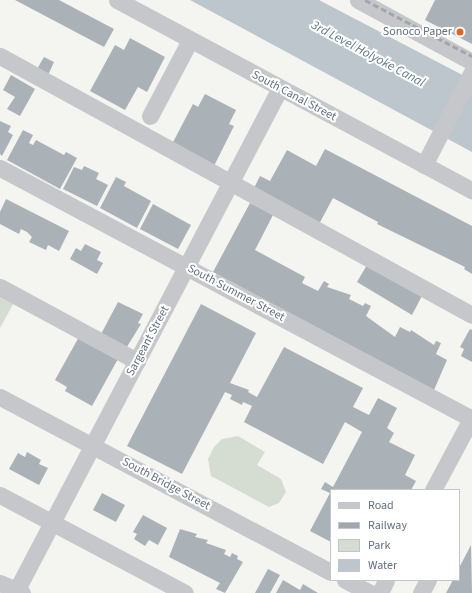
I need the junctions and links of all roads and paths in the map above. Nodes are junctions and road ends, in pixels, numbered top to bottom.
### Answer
1 (117, 0) edge
2 (358, 0) edge
3 (190, 40) junction
4 (0, 56) edge
5 (471, 70) edge
6 (280, 88) junction
7 (150, 116) dead end
8 (424, 165) junction
9 (0, 168) edge
10 (231, 184) junction
11 (472, 190) edge
12 (187, 267) junction
13 (0, 287) edge
14 (472, 315) edge
15 (137, 361) junction
16 (0, 397) edge
17 (472, 418) edge
18 (92, 445) junction
19 (434, 489) edge
20 (0, 495) edge
21 (51, 522) junction
22 (330, 571) edge
23 (347, 581) edge
24 (386, 581) edge
25 (427, 581) edge
26 (0, 583) edge
27 (18, 592) edge
28 (185, 593) edge
29 (370, 593) edge
30 (380, 593) edge
31 (421, 593) edge

1 - 3 street, South Canal Street
2 - 5 street
3 - 6 street, South Canal Street
3 - 7 street
4 - 10 street
5 - 8 street
6 - 8 street, South Canal Street
6 - 10 street, Sargeant Street
8 - 11 street, South Canal Street
9 - 12 street, South Summer Street
10 - 12 street, Sargeant Street
10 - 14 street
12 - 15 street, Sargeant Street
12 - 17 street, South Summer Street
13 - 15 street
15 - 18 street, Sargeant Street
16 - 18 street, South Bridge Street
17 - 19 street
18 - 21 street, Sargeant Street
18 - 22 street, South Bridge Street
20 - 21 street
21 - 27 street, Sargeant Street
21 - 28 street
23 - 29 street
24 - 30 street
25 - 31 street
26 - 27 street

